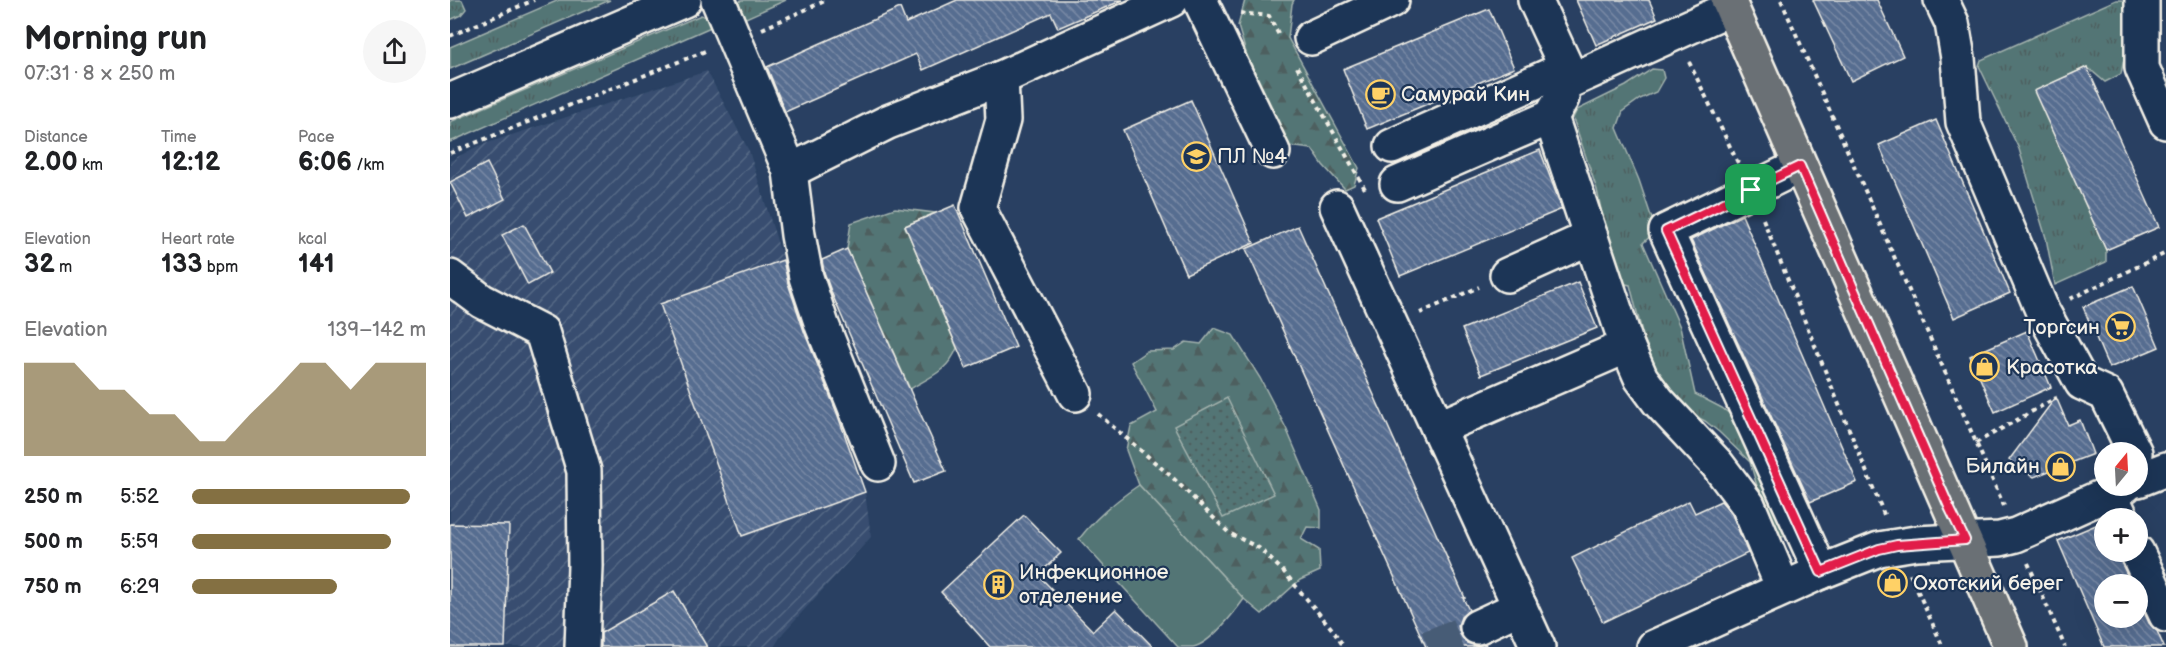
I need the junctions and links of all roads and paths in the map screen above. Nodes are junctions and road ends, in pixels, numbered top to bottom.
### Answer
1 (534, 0) edge
2 (684, 0) edge
3 (718, 0) edge
4 (827, 0) edge
5 (1171, 0) edge
6 (1392, 0) edge
7 (1535, 0) edge
8 (1781, 0) edge
9 (1941, 0) edge
10 (2142, 0) edge
11 (1730, 4) edge
12 (1210, 8) edge
13 (1675, 33) junction
14 (450, 36) edge
15 (735, 41) junction
16 (1296, 46) junction
17 (1569, 74) junction
18 (1001, 78) junction
19 (450, 101) edge
20 (1551, 117) junction
21 (2166, 122) edge
22 (1392, 146) dead end
23 (1273, 152) dead end
24 (450, 153) edge
25 (1800, 166) junction
26 (790, 171) junction
27 (1397, 184) dead end
28 (1751, 190) junction
29 (1337, 207) joint
30 (1591, 237) junction
31 (2166, 253) edge
32 (1507, 275) joint
33 (450, 277) edge
34 (2100, 285) dead end
35 (1391, 325) junction
36 (1627, 346) junction
37 (2082, 383) junction
38 (1075, 394) joint
39 (1438, 428) junction
40 (2122, 442) edge
41 (1976, 443) junction
42 (878, 464) dead end
43 (1873, 488) dead end
44 (2099, 496) edge
45 (2016, 535) junction
46 (1965, 540) junction
47 (2142, 562) edge
48 (1821, 572) junction
49 (1783, 588) junction
50 (1921, 598) dead end
51 (1520, 607) junction
52 (2166, 615) edge
53 (1477, 627) tunnel mouth
54 (1692, 639) edge
55 (582, 647) edge
56 (1344, 647) edge
57 (1538, 647) edge
58 (1654, 647) edge
59 (1943, 647) edge
60 (2011, 647) edge
61 (2066, 647) edge

1 - 14 path
2 - 19 street
3 - 15 street
4 - 15 path
5 - 18 street
6 - 16 street
7 - 17 street
8 - 41 path
9 - 37 street
10 - 21 street
11 - 13 street
11 - 25 main road
12 - 16 path
12 - 23 street
13 - 17 street
13 - 28 path
15 - 24 path
15 - 26 street
16 - 29 path
17 - 20 street
17 - 22 street
18 - 26 street
18 - 38 street
20 - 27 street
20 - 30 street
25 - 28 street
25 - 46 main road
26 - 42 street
28 - 43 path
28 - 48 street
29 - 35 street
30 - 32 street
30 - 36 street
31 - 34 path
32 - 35 path
33 - 55 street
35 - 39 street
36 - 39 street
36 - 49 street
37 - 40 street
37 - 41 path
38 - 56 path
39 - 51 street
41 - 45 path
44 - 45 street
45 - 46 street
45 - 61 path
46 - 48 street
46 - 60 main road
47 - 52 street
48 - 49 street
49 - 54 street
50 - 59 path
51 - 53 street
51 - 57 street
54 - 58 street

